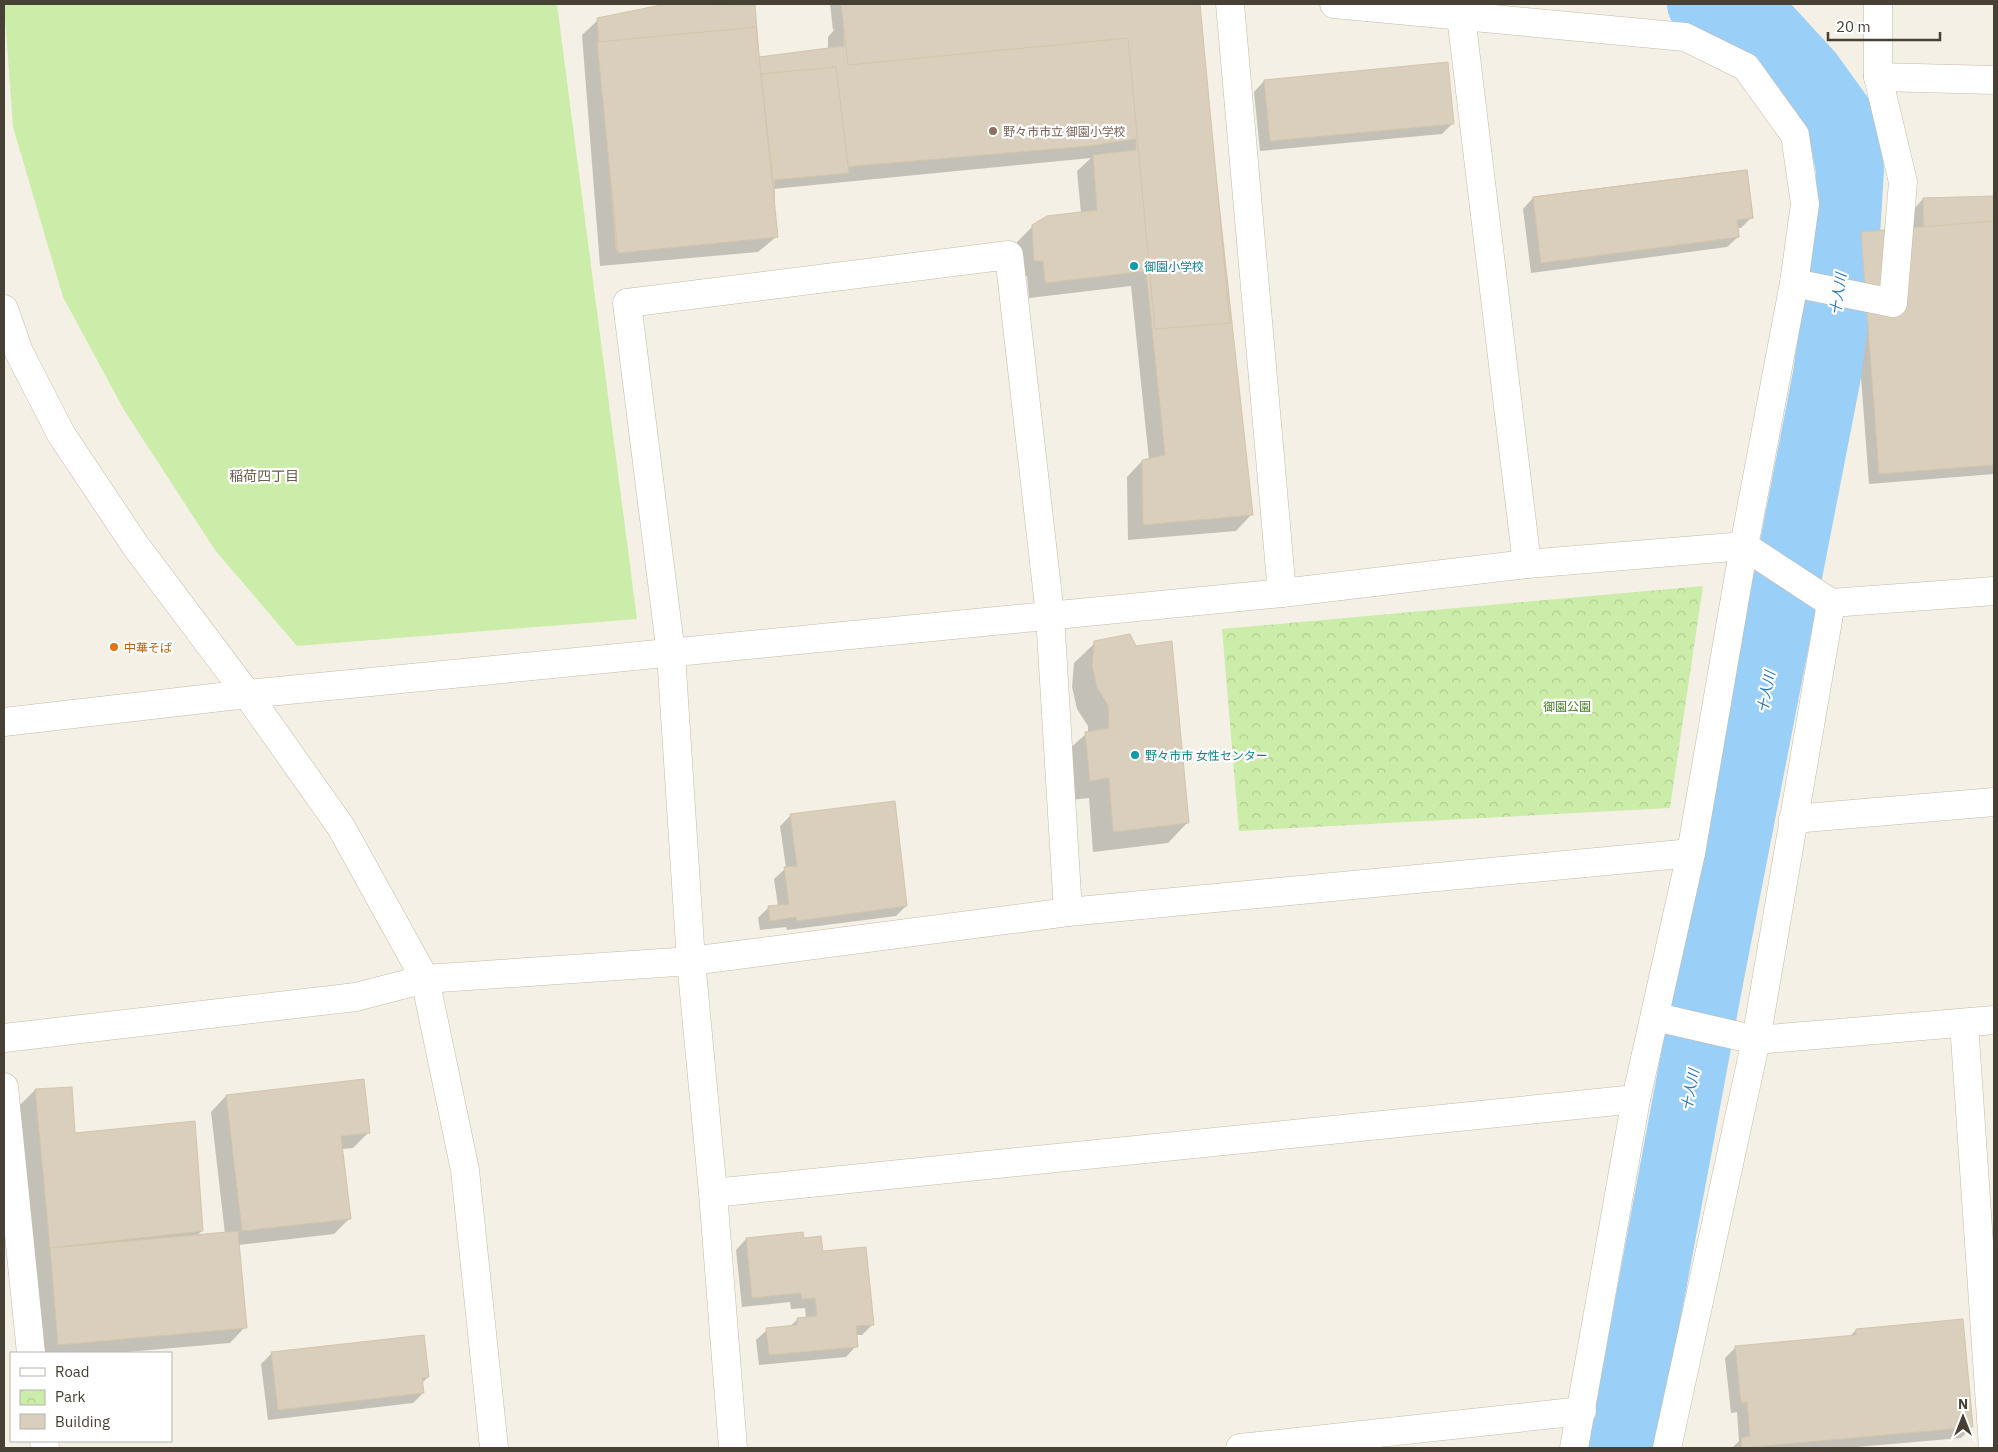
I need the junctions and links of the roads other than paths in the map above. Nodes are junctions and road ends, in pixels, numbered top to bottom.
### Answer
1 (1230, 4) edge
2 (1334, 4) edge
3 (1878, 4) edge
4 (1461, 16) junction
5 (1878, 77) junction
6 (1994, 80) edge
7 (1803, 285) junction
8 (4, 309) edge
9 (12, 353) edge
10 (1753, 552) junction
11 (1526, 564) junction
12 (1994, 591) edge
13 (1282, 593) junction
14 (1823, 597) junction
15 (1050, 615) junction
16 (671, 654) junction
17 (247, 694) junction
18 (4, 722) edge
19 (1994, 802) edge
20 (1793, 819) junction
21 (1690, 853) junction
22 (1068, 912) junction
23 (691, 961) junction
24 (425, 979) junction
25 (1665, 1019) junction
26 (1994, 1020) edge
27 (1964, 1023) junction
28 (4, 1038) edge
29 (1756, 1040) junction
30 (4, 1087) edge
31 (1636, 1099) junction
32 (713, 1193) junction
33 (15, 1321) edge
34 (30, 1352) edge
35 (1582, 1411) junction
36 (494, 1448) edge
37 (733, 1448) edge
38 (1240, 1448) edge
39 (1574, 1448) edge
40 (1667, 1448) edge
41 (1993, 1448) edge

1 - 13 street
2 - 4 street
3 - 5 street
4 - 7 street
4 - 11 street
5 - 6 street
5 - 7 street
7 - 10 street
8 - 9 street
9 - 17 street
10 - 11 street
10 - 14 street
10 - 21 street
11 - 13 street
12 - 14 street
13 - 15 street
14 - 20 street
15 - 16 street
15 - 16 street
15 - 22 street
16 - 17 street
16 - 23 street
17 - 18 street
17 - 24 street
19 - 20 street
20 - 29 street
21 - 22 street
21 - 25 street
22 - 23 street
23 - 24 street
23 - 32 street
24 - 28 street
24 - 36 street
25 - 29 street
25 - 31 street
26 - 27 street
27 - 29 street
27 - 41 street
29 - 40 street
30 - 33 street
31 - 32 street
31 - 35 street
32 - 37 street
33 - 34 street
35 - 38 street
35 - 39 street

